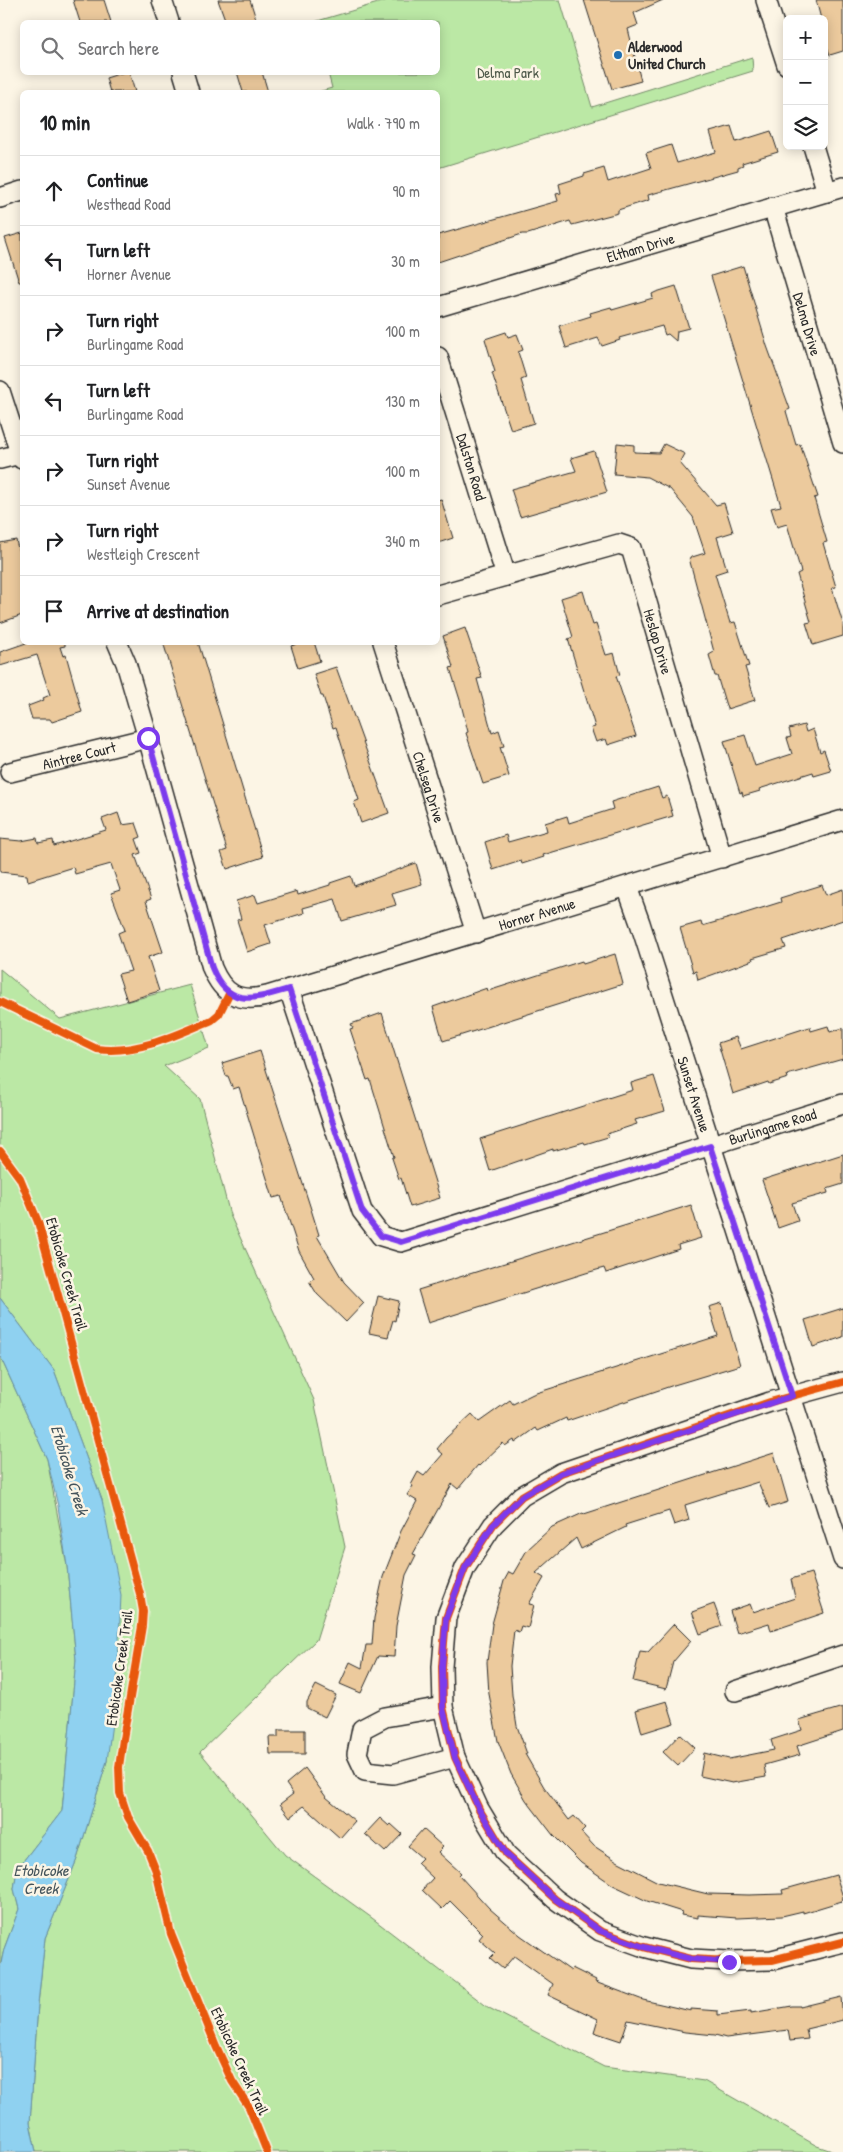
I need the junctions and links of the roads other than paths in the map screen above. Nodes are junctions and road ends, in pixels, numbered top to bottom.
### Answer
1 (162, 0) edge
2 (766, 0) edge
3 (168, 20) edge
4 (786, 60) edge
5 (184, 75) edge
6 (188, 90) edge
7 (815, 150) edge
8 (835, 190) edge
9 (20, 192) edge
10 (0, 198) edge
11 (773, 207) junction
12 (440, 306) edge
13 (440, 363) edge
14 (0, 391) edge
15 (843, 443) edge
16 (20, 453) edge
17 (20, 456) edge
18 (0, 459) edge
19 (506, 576) junction
20 (440, 594) edge
21 (118, 645) edge
22 (383, 645) edge
23 (148, 738) junction
24 (10, 772) dead end
25 (843, 820) edge
26 (722, 858) junction
27 (627, 887) junction
28 (476, 933) junction
29 (289, 989) junction
30 (843, 1104) edge
31 (710, 1146) junction
32 (843, 1382) edge
33 (792, 1396) junction
34 (843, 1559) edge
35 (843, 1654) edge
36 (735, 1691) dead end
37 (443, 1708) junction
38 (455, 1758) junction
39 (843, 1942) edge

1 - 3 street
2 - 4 street
5 - 6 street
7 - 8 street
8 - 11 street, Eltham Drive
9 - 10 street
11 - 12 street, Eltham Drive
11 - 15 street, Delma Drive
13 - 19 street, Dalston Road
14 - 16 street
17 - 18 street
19 - 20 street
19 - 26 street, Heslop Drive
21 - 23 street
22 - 28 street, Chelsea Drive
23 - 24 street, Aintree Court
23 - 29 street, Horner Avenue
25 - 26 street, Horner Avenue
26 - 27 street, Horner Avenue
27 - 28 street, Horner Avenue
27 - 31 street, Sunset Avenue
28 - 29 street, Horner Avenue
29 - 31 street, Burlingame Road
30 - 31 street, Burlingame Road
31 - 33 street, Sunset Avenue
32 - 33 street
33 - 34 street, Sunset Avenue
33 - 37 street
35 - 36 street
37 - 38 street
37 - 38 street
38 - 39 street

